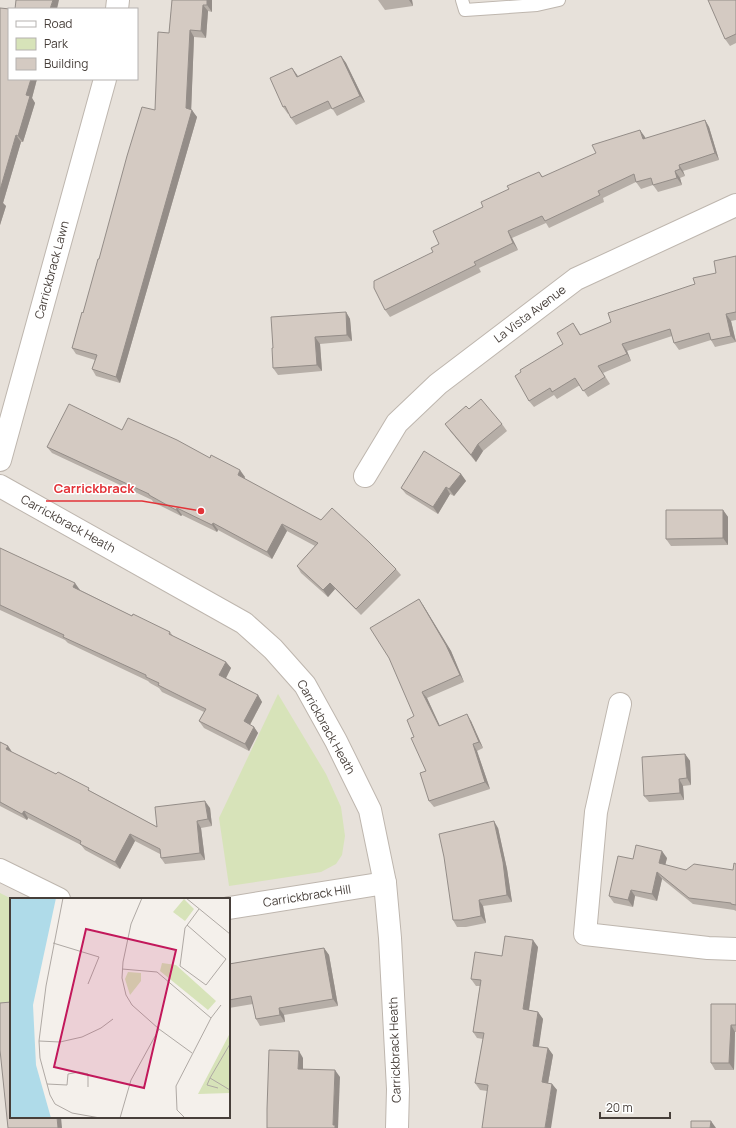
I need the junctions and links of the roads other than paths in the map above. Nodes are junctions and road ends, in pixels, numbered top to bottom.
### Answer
1 (462, 0) edge
2 (559, 0) edge
3 (105, 80) edge
4 (736, 205) edge
5 (0, 460) edge
6 (365, 476) dead end
7 (0, 486) edge
8 (620, 704) dead end
9 (0, 870) edge
10 (385, 883) junction
11 (57, 898) edge
12 (230, 908) edge
13 (736, 949) edge
14 (397, 1128) edge

1 - 2 lane
3 - 5 street, Carrickbrack Lawn
4 - 6 street, La Vista Avenue
7 - 10 street, Carrickbrack Heath
8 - 13 street
9 - 11 street
10 - 12 street, Carrickbrack Hill
10 - 14 street, Carrickbrack Heath

